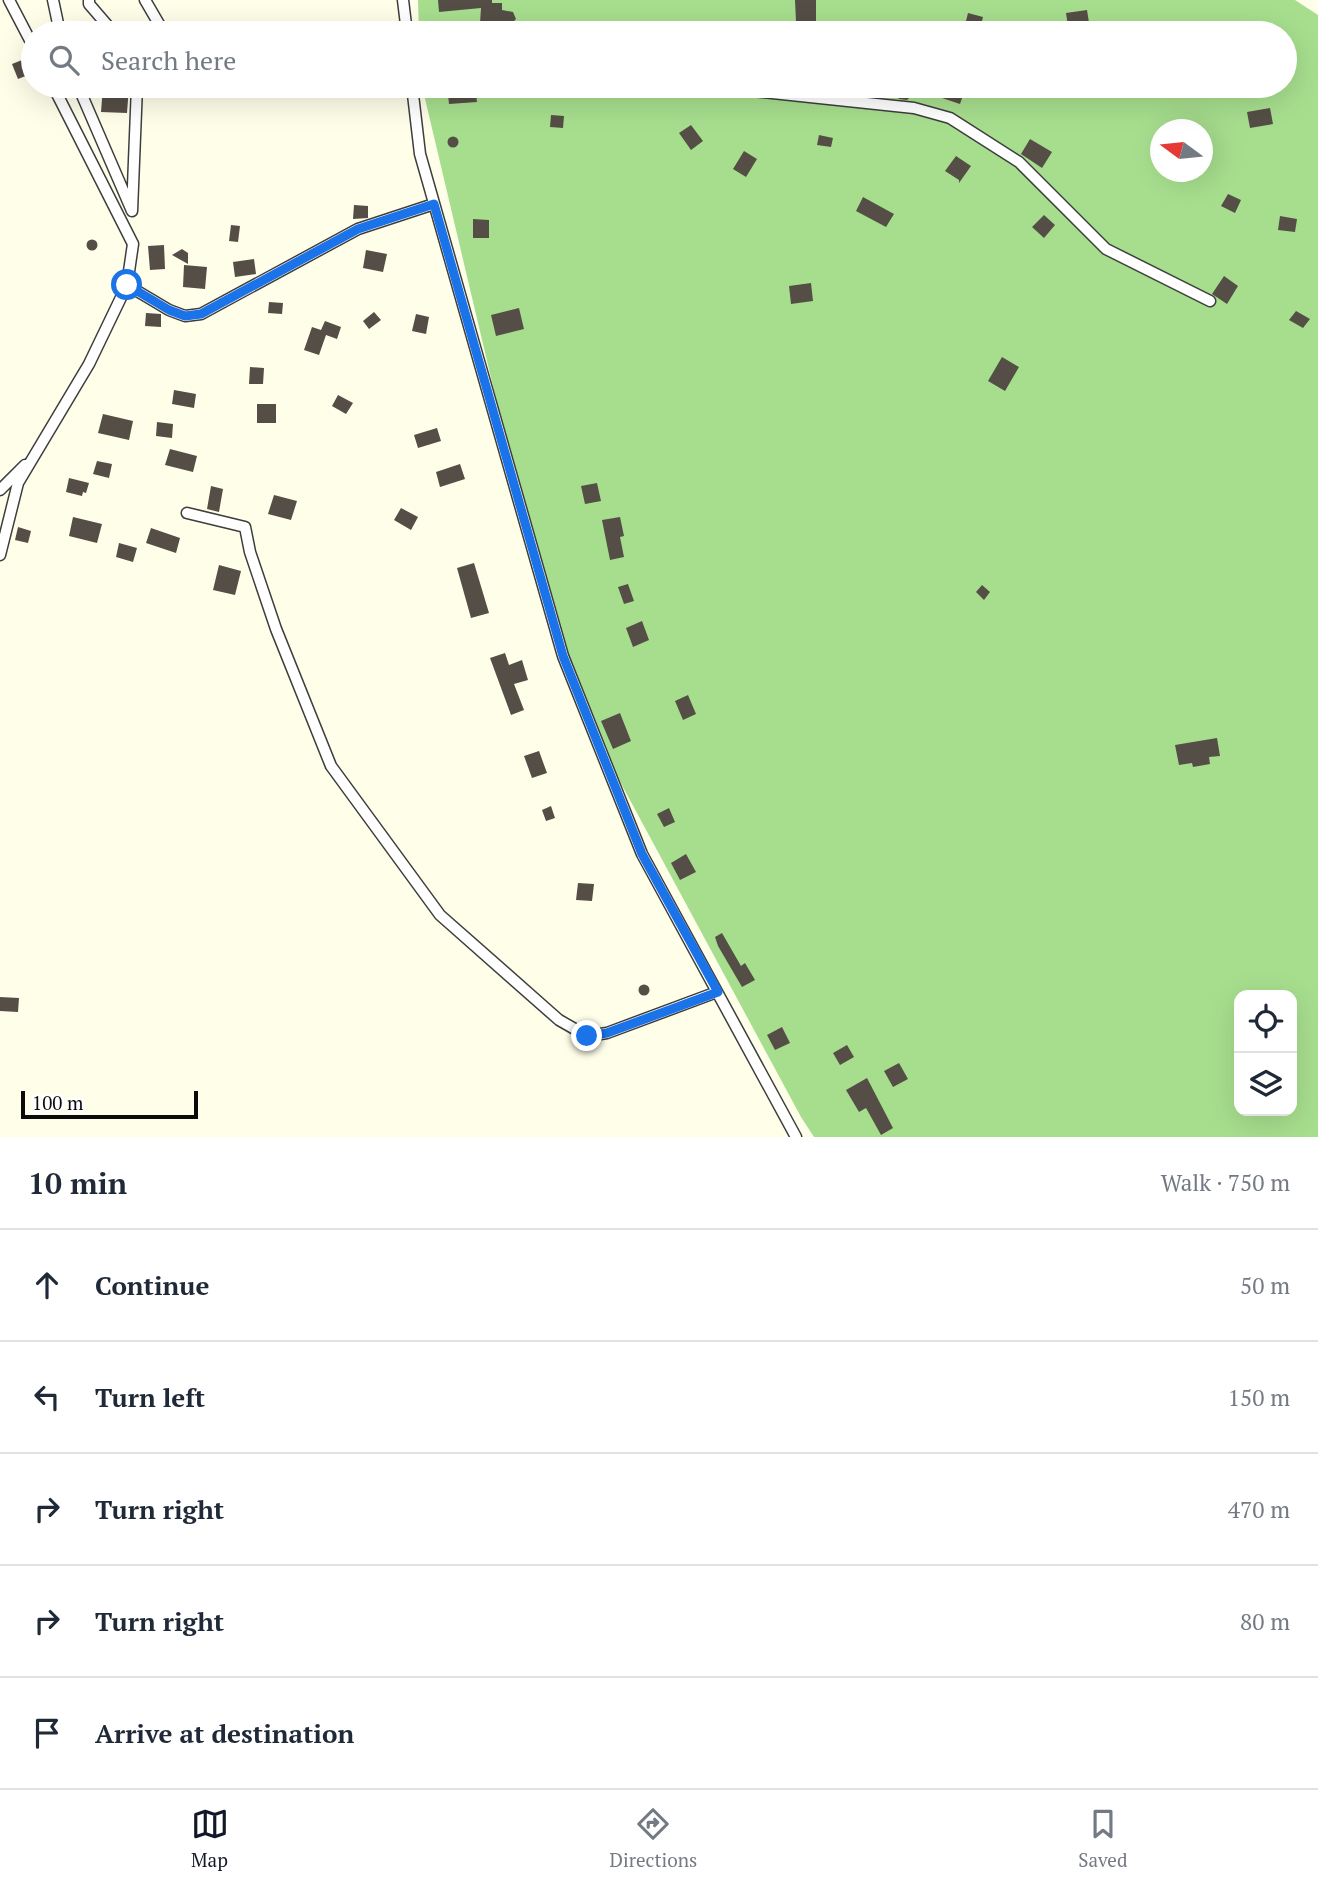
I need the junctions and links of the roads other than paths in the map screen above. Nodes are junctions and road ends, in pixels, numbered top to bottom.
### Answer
1 (9, 0) edge
2 (53, 0) edge
3 (89, 0) edge
4 (145, 0) edge
5 (403, 0) edge
6 (57, 21) edge
7 (104, 21) edge
8 (157, 21) edge
9 (406, 21) edge
10 (21, 23) edge
11 (59, 98) edge
12 (83, 98) edge
13 (137, 98) edge
14 (413, 98) edge
15 (819, 98) edge
16 (434, 204) junction
17 (127, 285) junction
18 (1210, 301) dead end
19 (35, 455) junction
20 (0, 490) edge
21 (187, 513) dead end
22 (0, 555) edge
23 (718, 992) junction
24 (796, 1137) edge

1 - 10 street
2 - 6 street
3 - 7 street
4 - 8 street
5 - 9 street
11 - 17 street
12 - 13 street
14 - 16 street
15 - 18 street
16 - 17 street
16 - 23 street
17 - 19 street
19 - 20 street
19 - 22 street
21 - 23 street
23 - 24 street

